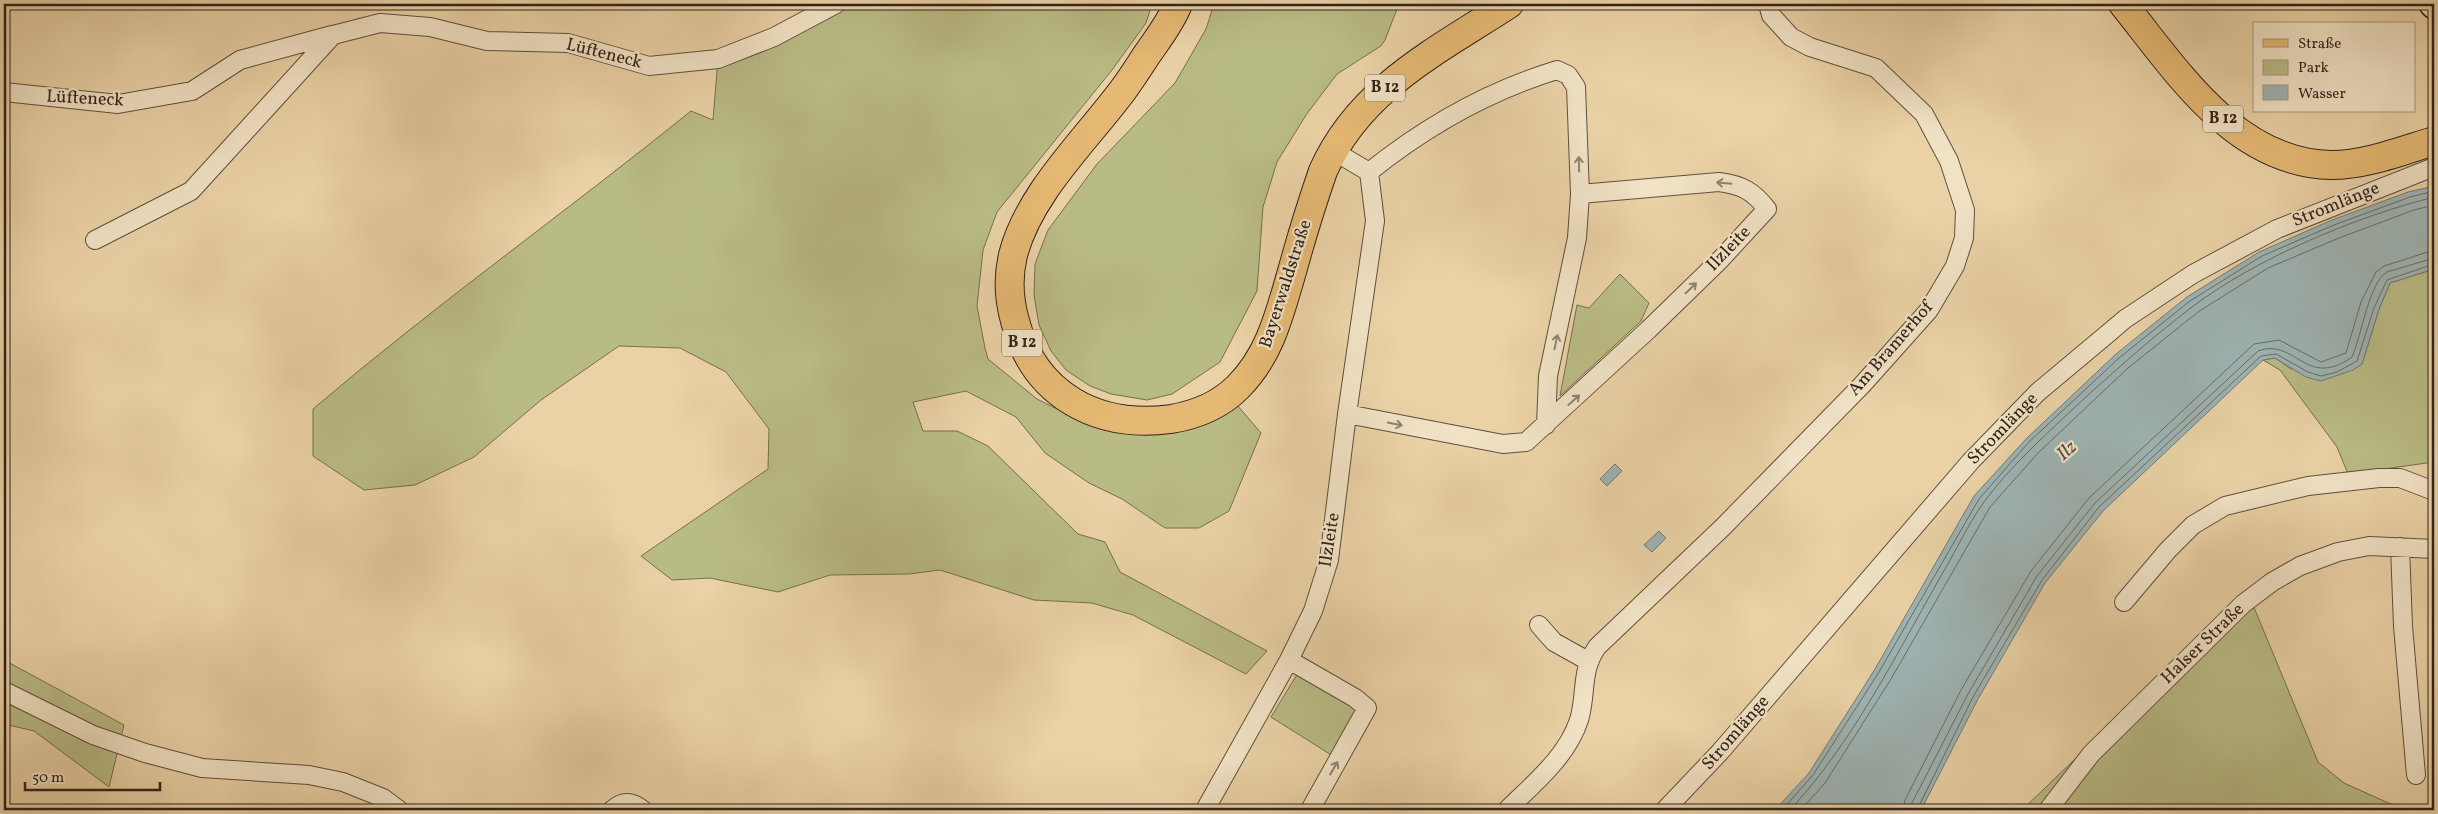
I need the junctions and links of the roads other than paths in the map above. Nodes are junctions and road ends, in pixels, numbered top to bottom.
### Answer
1 (836, 4) edge
2 (1178, 4) edge
3 (1509, 4) edge
4 (1768, 4) edge
5 (2123, 4) edge
6 (333, 35) junction
7 (4, 92) edge
8 (2434, 141) edge
9 (1332, 150) junction
10 (2434, 167) edge
11 (1369, 172) junction
12 (1580, 194) junction
13 (95, 240) dead end
14 (1347, 414) junction
15 (1546, 425) junction
16 (2434, 491) edge
17 (2400, 547) junction
18 (2434, 549) edge
19 (2124, 602) dead end
20 (1539, 625) dead end
21 (1289, 660) junction
22 (1588, 661) junction
23 (4, 691) edge
24 (2416, 775) dead end
25 (399, 810) edge
26 (612, 810) edge
27 (643, 810) edge
28 (1204, 810) edge
29 (1310, 810) edge
30 (1508, 810) edge
31 (1665, 810) edge
32 (2048, 810) edge

1 - 6 street, Lüfteneck
2 - 9 main road, Bayerwaldstraße / B 12
3 - 9 main road, Bayerwaldstraße / B 12
4 - 22 street, Am Bramerhof
5 - 8 main road, B 12
6 - 7 street, Lüfteneck
6 - 13 street
9 - 11 street
10 - 31 street, Stromlänge
12 -> 11 street
11 - 14 street, Ilzleite
15 -> 12 street
15 -> 12 street, Ilzleite
14 -> 15 street, Ilzleite
14 - 21 street, Ilzleite
16 - 19 street
17 - 18 street, Halser Straße
17 - 24 street
17 - 32 street, Halser Straße
20 - 22 street
21 - 28 street, Ilzleite
29 -> 21 street
22 - 30 street, Am Bramerhof
23 - 25 street
26 - 27 street

